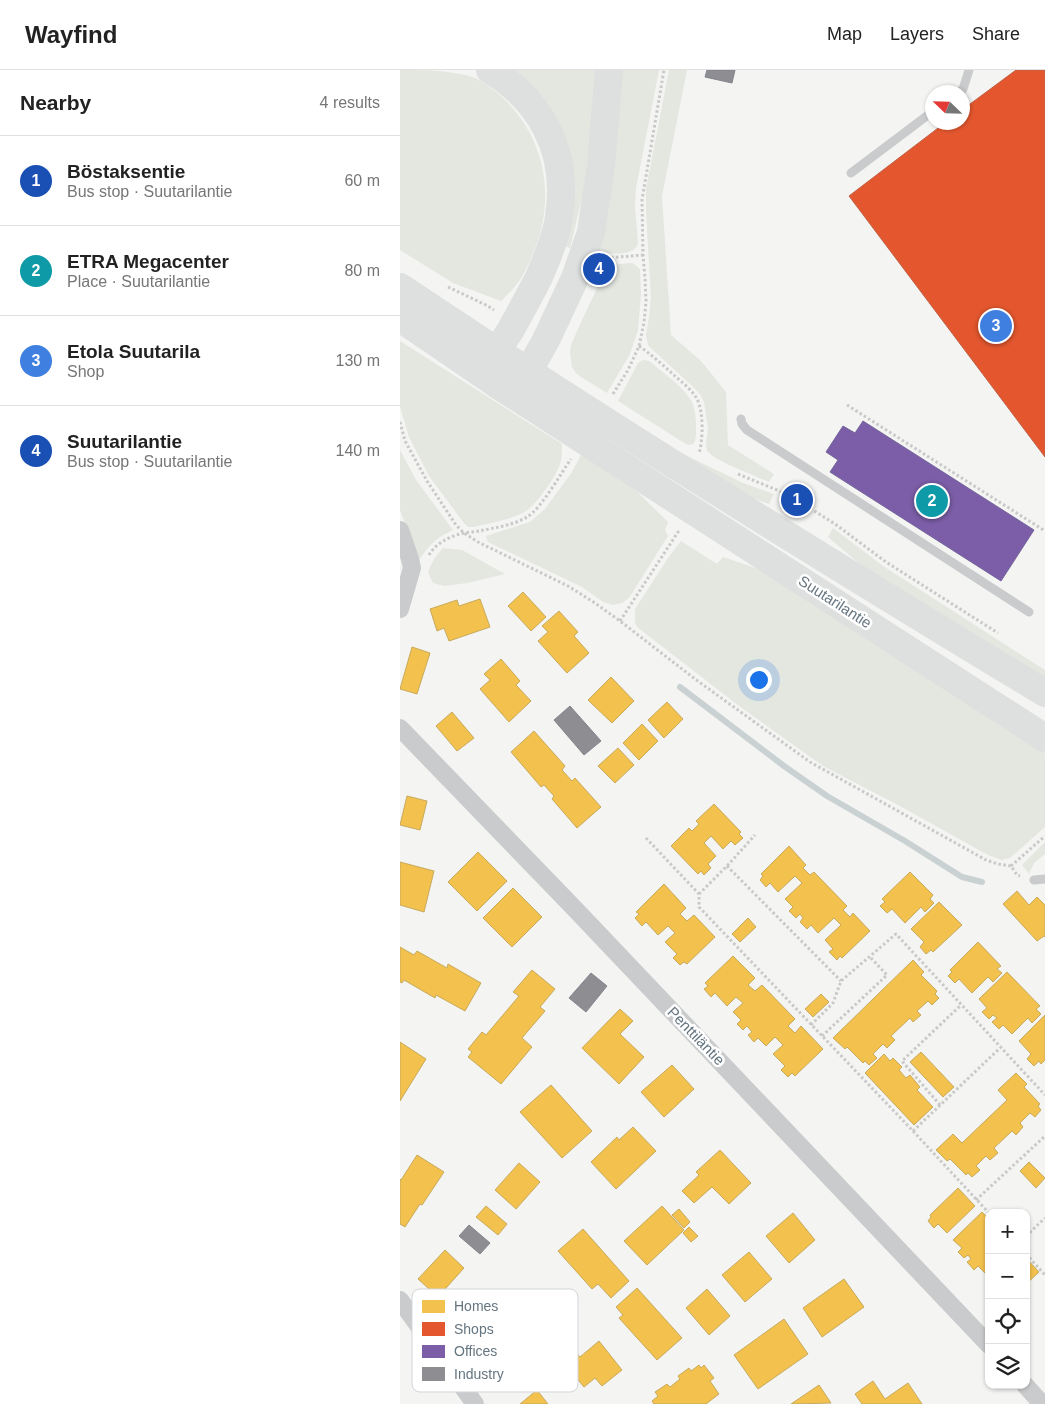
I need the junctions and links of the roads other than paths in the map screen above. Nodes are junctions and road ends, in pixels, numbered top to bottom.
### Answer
1 (490, 70) edge
2 (609, 70) edge
3 (969, 70) edge
4 (965, 85) edge
5 (925, 117) edge
6 (851, 173) dead end
7 (400, 287) edge
8 (400, 318) edge
9 (498, 352) junction
10 (528, 372) junction
11 (498, 385) junction
12 (741, 419) dead end
13 (400, 530) edge
14 (400, 609) edge
15 (1029, 612) dead end
16 (1045, 693) edge
17 (400, 729) edge
18 (1045, 738) edge
19 (1045, 879) edge
20 (1034, 880) dead end
21 (400, 1300) edge
22 (412, 1317) edge
23 (987, 1344) edge
24 (1029, 1389) edge
25 (466, 1392) edge
26 (475, 1404) edge
27 (1042, 1404) edge

1 - 9 main road
2 - 10 main road
3 - 4 lane
5 - 6 lane
7 - 9 main road, Suutarilantie
8 - 11 main road, Suutarilantie
9 - 10 main road, Suutarilantie
9 - 11 main road
10 - 11 main road
10 - 16 main road, Suutarilantie
11 - 18 main road, Suutarilantie
12 - 15 lane
13 - 14 street
17 - 23 street, Penttiläntie
19 - 20 lane
21 - 22 street
24 - 27 street
25 - 26 street

